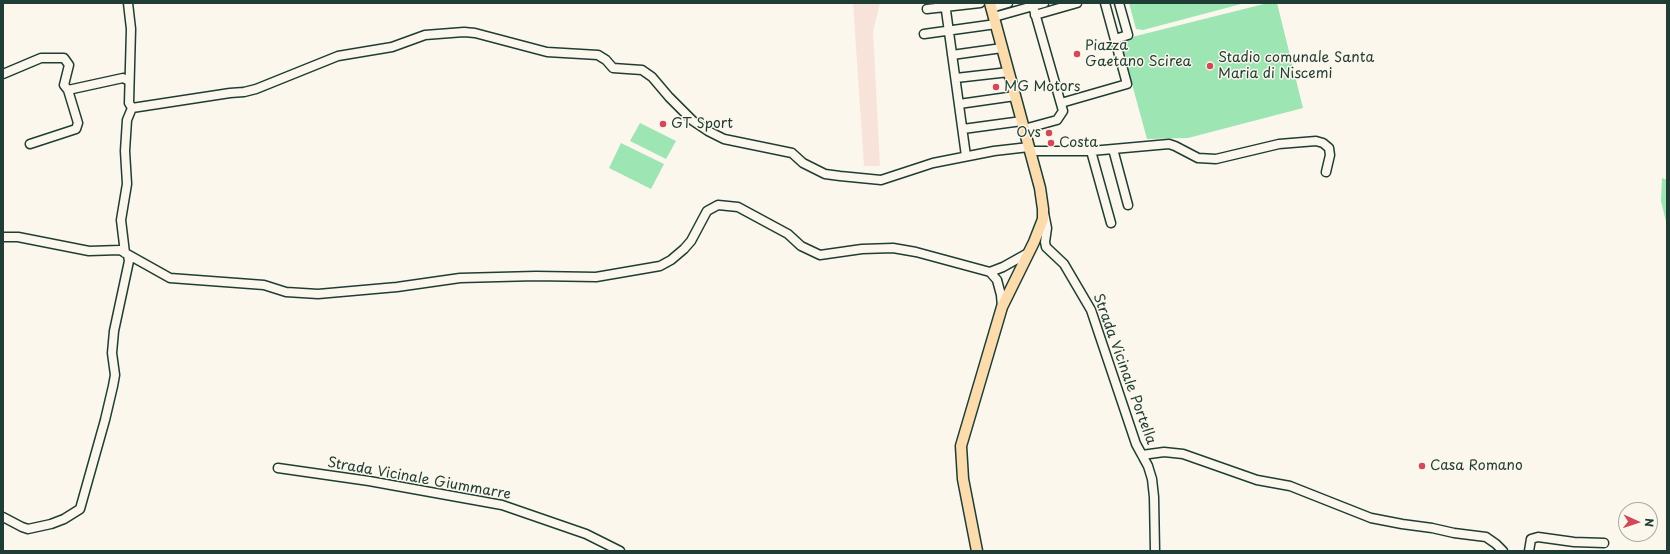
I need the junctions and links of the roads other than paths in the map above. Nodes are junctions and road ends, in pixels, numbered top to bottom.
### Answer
1 (128, 3) edge
2 (980, 3) edge
3 (1008, 3) edge
4 (1044, 3) edge
5 (1077, 3) edge
6 (1105, 3) edge
7 (1119, 3) edge
8 (946, 5) edge
9 (927, 9) dead end
10 (1034, 10) junction
11 (993, 13) edge
12 (949, 30) junction
13 (924, 34) dead end
14 (1114, 39) junction
15 (1002, 48) junction
16 (952, 55) junction
17 (1008, 72) junction
18 (3, 74) edge
19 (956, 78) junction
20 (129, 80) junction
21 (68, 90) junction
22 (1015, 96) junction
23 (1061, 103) junction
24 (959, 104) junction
25 (132, 108) junction
26 (1023, 125) junction
27 (963, 129) junction
28 (30, 144) dead end
29 (1029, 149) junction
30 (1113, 149) junction
31 (1091, 151) junction
32 (966, 156) junction
33 (1326, 172) dead end
34 (1128, 205) dead end
35 (1044, 209) junction
36 (1111, 223) dead end
37 (3, 237) edge
38 (1028, 253) junction
39 (127, 254) junction
40 (990, 272) junction
41 (1002, 307) junction
42 (1142, 455) junction
43 (278, 468) dead end
44 (3, 517) edge
45 (1604, 543) dead end
46 (620, 551) edge
47 (977, 551) edge
48 (1155, 551) edge
49 (1503, 551) edge
50 (1529, 551) edge

1 - 20 street
2 - 8 street
3 - 11 street
4 - 10 street
5 - 10 street
6 - 14 street
7 - 14 street
8 - 9 street
8 - 12 street
10 - 11 street
10 - 23 street
11 - 12 street
11 - 15 main road
12 - 13 street
12 - 16 street
14 - 23 street
15 - 16 street
15 - 17 main road
16 - 19 street
17 - 19 street
17 - 22 main road
18 - 21 street
19 - 24 street
20 - 21 street
20 - 25 street
21 - 28 street
22 - 24 street
22 - 26 main road
23 - 26 street
24 - 27 street
25 - 32 street
25 - 39 street
26 - 27 street
26 - 29 main road
27 - 32 street
29 - 31 street
29 - 32 street
29 - 35 main road
30 - 31 street
30 - 33 street
30 - 34 street
31 - 36 street
35 - 38 main road
35 - 42 street, Strada Vicinale Portella
37 - 39 street
38 - 40 street
38 - 41 main road
39 - 40 street
39 - 44 street
40 - 41 street
41 - 47 main road
42 - 48 street, Strada Vicinale Portella
42 - 49 street
43 - 46 street, Strada Vicinale Giummarre
45 - 50 street

